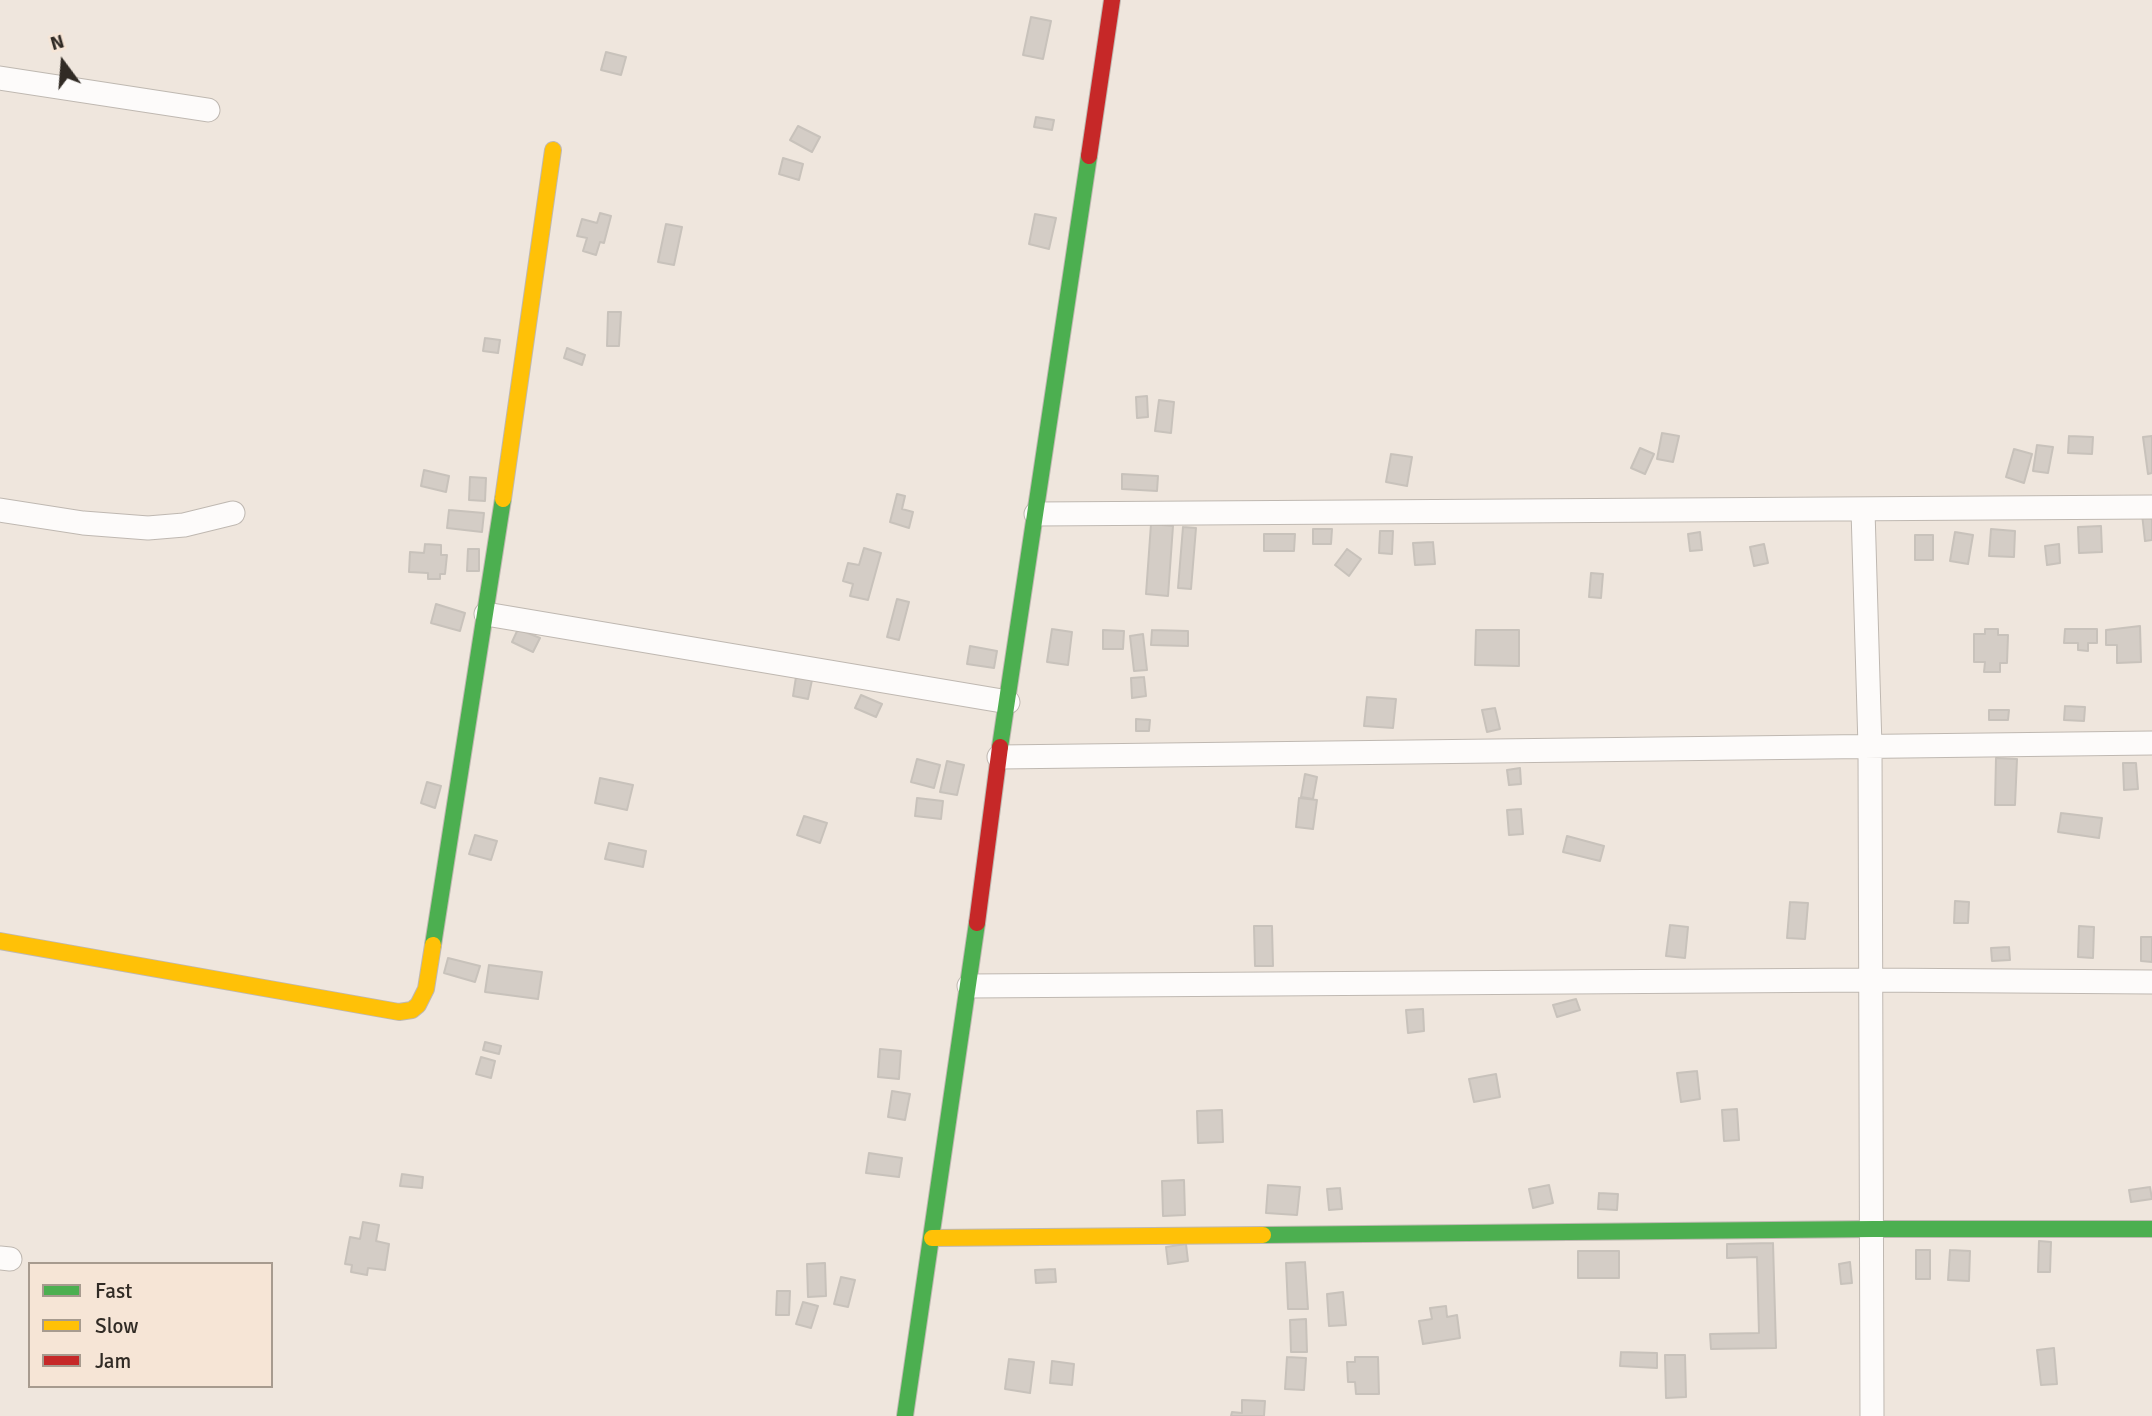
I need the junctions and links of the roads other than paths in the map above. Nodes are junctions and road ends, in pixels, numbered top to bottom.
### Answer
1 (1112, 0) edge
2 (0, 78) edge
3 (208, 110) dead end
4 (553, 150) dead end
5 (2152, 508) edge
6 (0, 510) edge
7 (1863, 510) junction
8 (233, 513) dead end
9 (1036, 514) junction
10 (486, 614) junction
11 (1008, 702) junction
12 (2152, 743) edge
13 (1870, 747) junction
14 (999, 757) junction
15 (0, 941) edge
16 (1870, 980) junction
17 (2152, 982) edge
18 (969, 986) junction
19 (1873, 1229) junction
20 (2152, 1229) edge
21 (932, 1238) junction
22 (905, 1416) edge
23 (1872, 1416) edge

1 - 9 street
2 - 3 street
4 - 10 street
5 - 7 street
6 - 8 street
7 - 9 street
7 - 13 street
9 - 11 street
10 - 11 street
10 - 15 street
11 - 14 street
12 - 13 street
13 - 14 street
13 - 16 street
14 - 18 street
16 - 17 street
16 - 18 street
16 - 19 street
18 - 21 street
19 - 20 street
19 - 21 street
19 - 23 street
21 - 22 street

